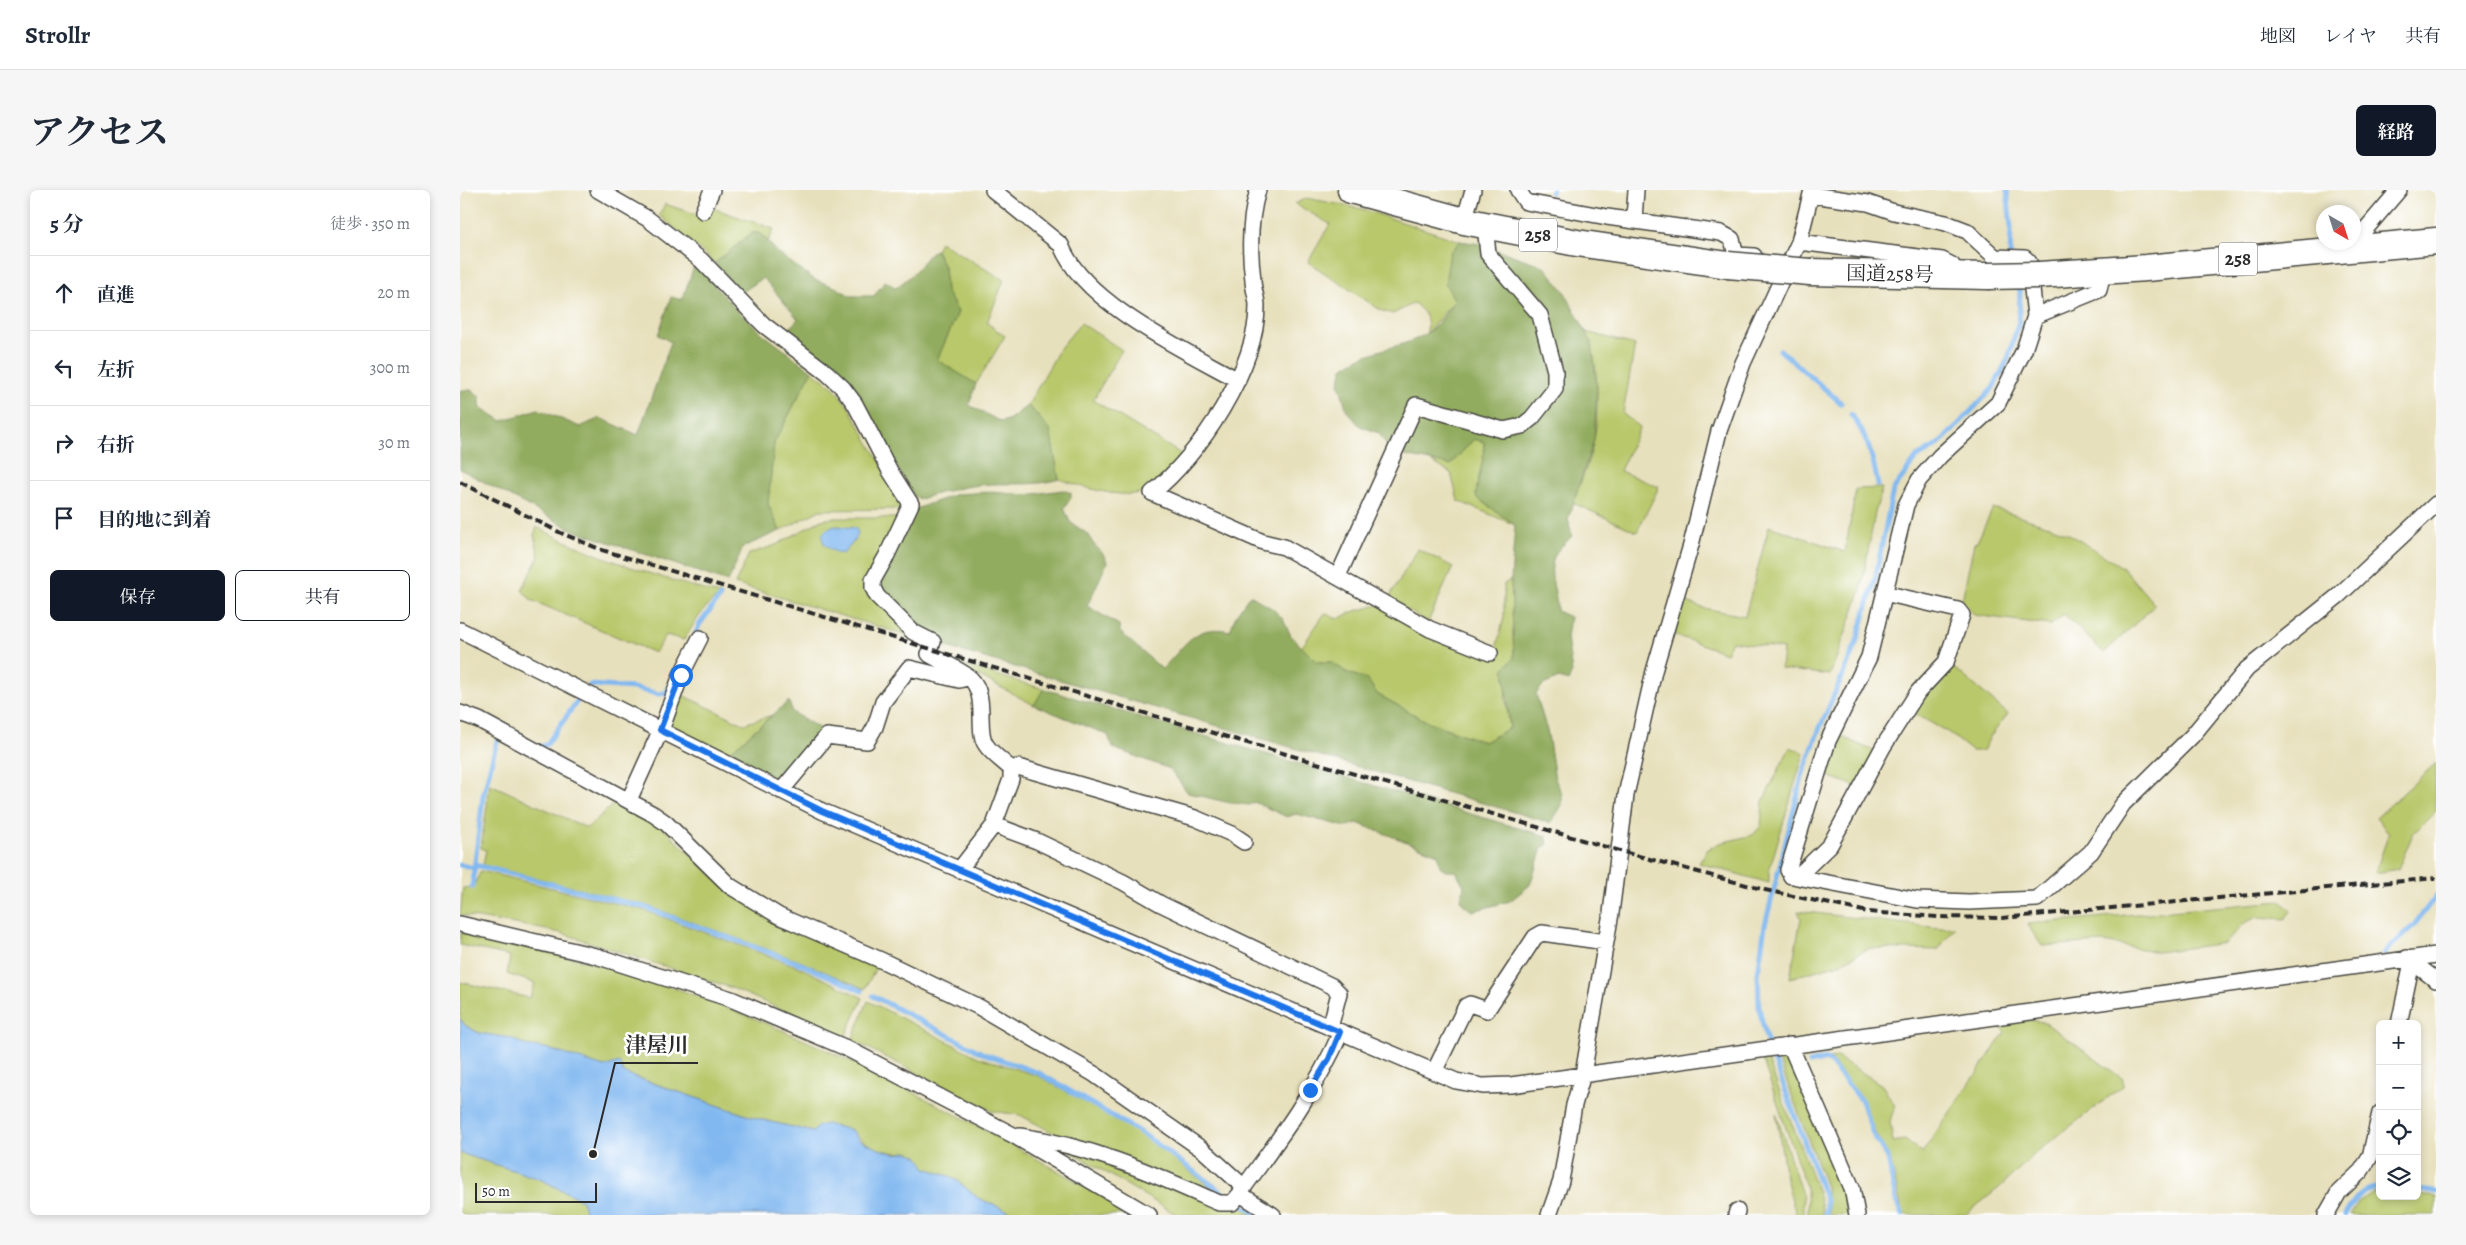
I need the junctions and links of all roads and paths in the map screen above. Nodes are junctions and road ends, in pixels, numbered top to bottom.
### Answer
1 (598, 190) edge
2 (712, 190) edge
3 (994, 190) edge
4 (1258, 190) edge
5 (1351, 190) edge
6 (1473, 190) edge
7 (1518, 190) edge
8 (1636, 190) edge
9 (2399, 190) edge
10 (1812, 192) edge
11 (703, 211) dead end
12 (1634, 220) junction
13 (1475, 223) junction
14 (2436, 240) edge
15 (1798, 242) junction
16 (2364, 247) junction
17 (1800, 266) junction
18 (1991, 266) junction
19 (2103, 271) junction
20 (1958, 276) junction
21 (2035, 316) junction
22 (1238, 380) junction
23 (2436, 504) edge
24 (1338, 576) junction
25 (1884, 593) junction
26 (460, 630) edge
27 (700, 638) dead end
28 (1490, 653) dead end
29 (969, 678) junction
30 (460, 713) edge
31 (660, 730) junction
32 (1012, 770) junction
33 (781, 791) junction
34 (629, 800) junction
35 (994, 825) junction
36 (1244, 842) dead end
37 (959, 870) junction
38 (1792, 876) dead end
39 (460, 924) edge
40 (1606, 942) junction
41 (2436, 954) edge
42 (2410, 960) junction
43 (2436, 980) edge
44 (2400, 1020) edge
45 (1335, 1030) junction
46 (1785, 1046) junction
47 (1434, 1072) junction
48 (1583, 1074) junction
49 (2376, 1131) edge
50 (1013, 1135) junction
51 (1242, 1190) junction
52 (1149, 1215) edge
53 (1272, 1215) edge
54 (1549, 1215) edge
55 (1857, 1215) edge
56 (2326, 1215) edge

1 - 29 street
2 - 11 street
3 - 22 street
4 - 22 street
5 - 13 highway, 国道258号 / 258
6 - 13 street
7 - 12 street
8 - 12 street
9 - 16 street
10 - 15 street
10 - 18 street
12 - 17 street
13 - 17 highway, 国道258号 / 258, bridge
13 - 24 street
14 - 16 highway, 国道258号 / 258
15 - 17 street
15 - 20 street
16 - 19 highway, 国道258号 / 258
17 - 20 highway, 国道258号 / 258
17 - 40 street
18 - 19 highway, 国道258号 / 258, bridge
18 - 20 highway, 国道258号 / 258
18 - 21 street
19 - 21 street
21 - 25 street
22 - 24 street
23 - 25 street
24 - 28 street
25 - 38 street
26 - 31 street
27 - 31 street
29 - 32 street
29 - 33 street
30 - 34 street
31 - 33 street
31 - 34 street
32 - 35 street
32 - 36 street
33 - 37 street
34 - 51 street
35 - 37 street
35 - 45 street
37 - 45 street
39 - 50 street
40 - 47 street
40 - 48 street
41 - 42 street
42 - 43 street
42 - 44 street
42 - 46 street
45 - 47 street
45 - 51 street
46 - 48 street
46 - 55 street
47 - 48 street
48 - 54 street
49 - 56 street
50 - 51 street
50 - 52 street
51 - 53 street

